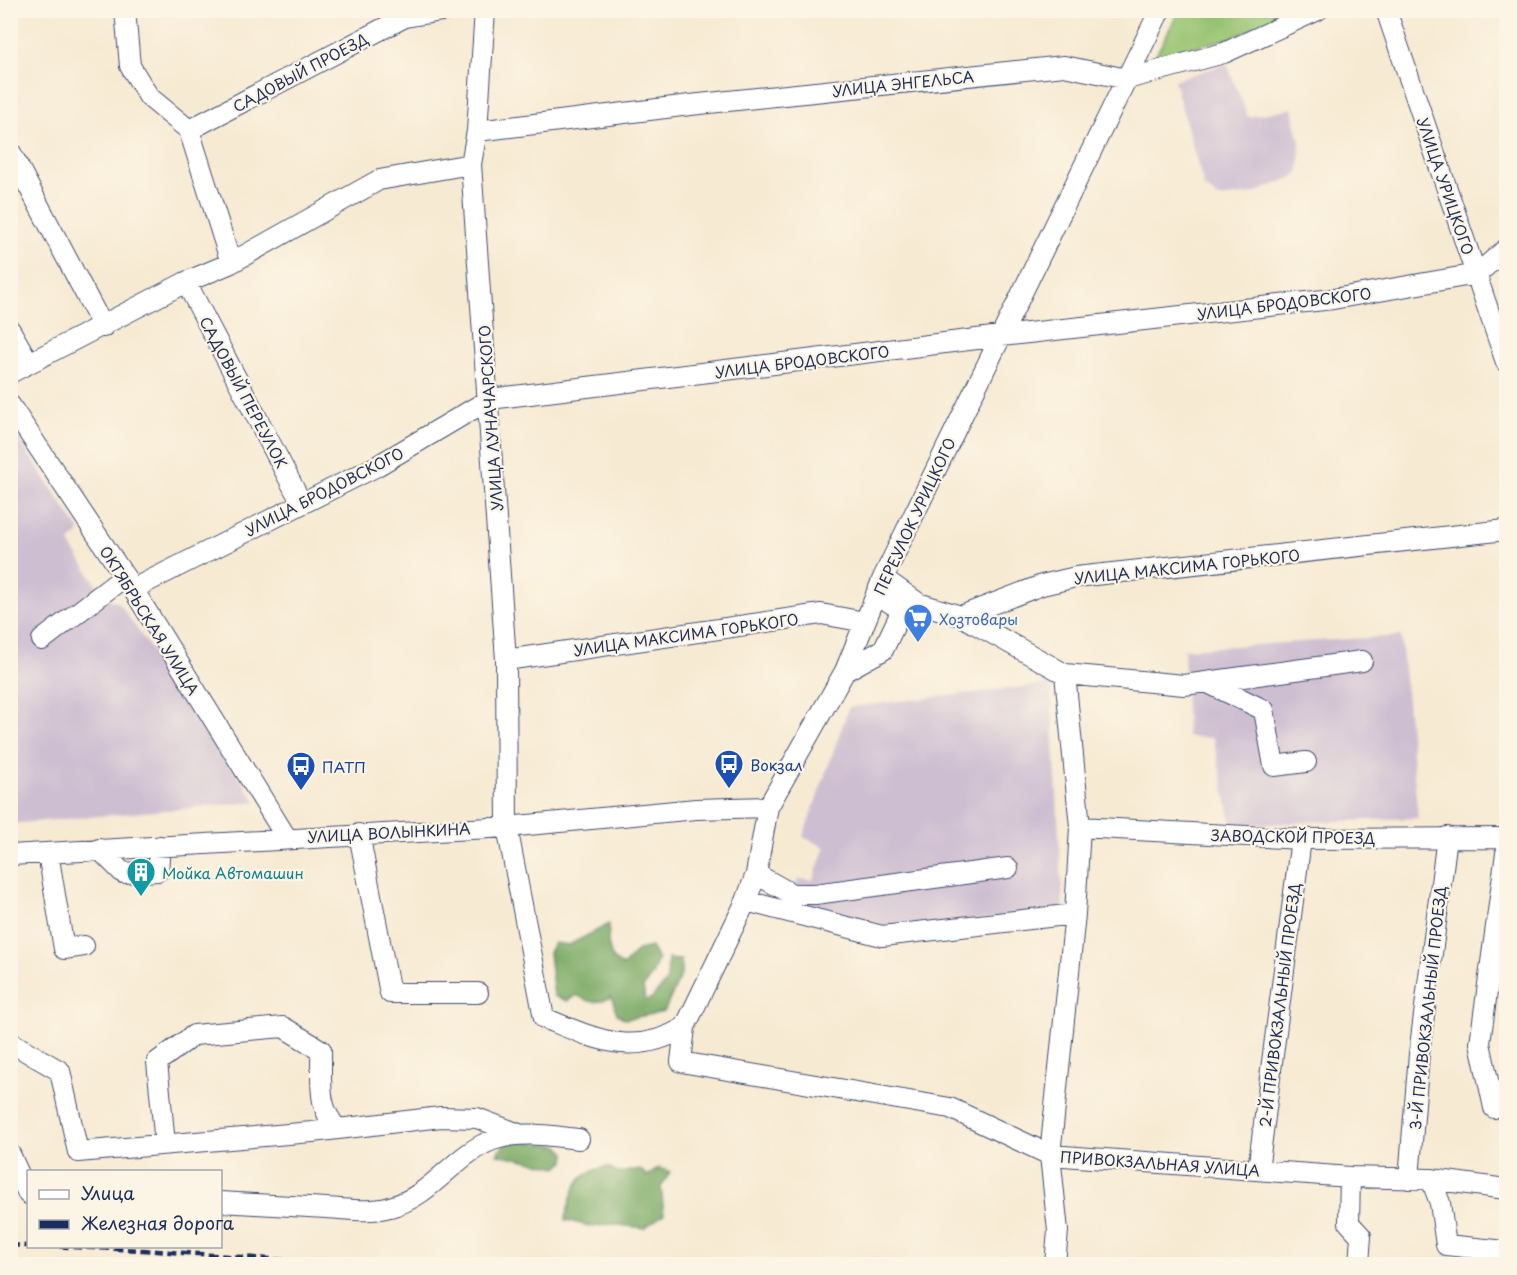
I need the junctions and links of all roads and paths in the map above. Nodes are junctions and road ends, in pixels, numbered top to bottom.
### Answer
1 (124, 10) edge
2 (448, 10) edge
3 (485, 10) edge
4 (1160, 10) edge
5 (1318, 10) edge
6 (1386, 10) edge
7 (1127, 79) junction
8 (189, 130) junction
9 (477, 131) junction
10 (10, 151) edge
11 (471, 164) junction
12 (1506, 249) edge
13 (231, 263) junction
14 (1477, 274) junction
15 (186, 282) junction
16 (103, 327) junction
17 (10, 330) edge
18 (1000, 336) junction
19 (1506, 362) edge
20 (29, 363) junction
21 (10, 373) edge
22 (490, 399) junction
23 (10, 405) edge
24 (301, 502) junction
25 (1506, 531) edge
26 (128, 583) junction
27 (880, 586) junction
28 (962, 616) junction
29 (865, 622) junction
30 (42, 640) dead end
31 (506, 660) junction
32 (1362, 661) dead end
33 (845, 671) junction
34 (1065, 674) junction
35 (1206, 682) junction
36 (1306, 762) dead end
37 (768, 807) junction
38 (507, 826) junction
39 (1080, 827) junction
40 (359, 834) junction
41 (286, 837) junction
42 (1447, 837) junction
43 (1506, 838) edge
44 (1301, 839) junction
45 (48, 853) junction
46 (1506, 853) edge
47 (10, 855) edge
48 (1008, 868) dead end
49 (756, 874) junction
50 (746, 901) junction
51 (1075, 914) junction
52 (84, 946) dead end
53 (478, 993) dead end
54 (685, 1027) junction
55 (10, 1042) edge
56 (1494, 1108) dead end
57 (338, 1129) junction
58 (519, 1134) junction
59 (579, 1139) dead end
60 (165, 1144) junction
61 (10, 1154) edge
62 (1050, 1155) junction
63 (1258, 1170) junction
64 (1350, 1178) junction
65 (1409, 1179) junction
66 (1431, 1179) junction
67 (1506, 1189) edge
68 (22, 1195) edge
69 (222, 1202) edge
70 (1506, 1251) edge
71 (1055, 1264) edge
72 (1359, 1264) edge

1 - 8 street
2 - 8 street, САДОВЫЙ ПРОЕЗД
3 - 9 street, УЛИЦА ЛУНАЧАРСКОГО
4 - 7 street, ПЕРЕУЛОК УРИЦКОГО
5 - 7 street, УЛИЦА ЭНГЕЛЬСА
6 - 14 street, УЛИЦА УРИЦКОГО
7 - 9 street, УЛИЦА ЭНГЕЛЬСА
7 - 18 street, ПЕРЕУЛОК УРИЦКОГО
8 - 13 street
9 - 11 street, УЛИЦА ЛУНАЧАРСКОГО
10 - 16 street
11 - 13 street
11 - 22 street, УЛИЦА ЛУНАЧАРСКОГО
12 - 14 street
13 - 15 street
14 - 18 street, УЛИЦА БРОДОВСКОГО
14 - 19 street, УЛИЦА УРИЦКОГО
15 - 16 street
15 - 24 street, САДОВЫЙ ПЕРЕУЛОК
16 - 20 street
17 - 20 street
18 - 22 street, УЛИЦА БРОДОВСКОГО
18 - 27 street, ПЕРЕУЛОК УРИЦКОГО
20 - 21 street
22 - 24 street, УЛИЦА БРОДОВСКОГО
22 - 31 street, УЛИЦА ЛУНАЧАРСКОГО
23 - 26 street, ОКТЯБРЬСКАЯ УЛИЦА
24 - 26 street, УЛИЦА БРОДОВСКОГО
25 - 28 street, УЛИЦА МАКСИМА ГОРЬКОГО
26 - 30 street, УЛИЦА БРОДОВСКОГО
26 - 41 street, ОКТЯБРЬСКАЯ УЛИЦА
27 - 28 street
27 - 29 street, ПЕРЕУЛОК УРИЦКОГО
27 - 33 street
28 - 34 street
29 - 31 street, УЛИЦА МАКСИМА ГОРЬКОГО
29 - 33 street, ПЕРЕУЛОК УРИЦКОГО
31 - 38 street, УЛИЦА ЛУНАЧАРСКОГО
32 - 35 street
33 - 37 street, ПЕРЕУЛОК УРИЦКОГО
34 - 35 street
34 - 39 street
35 - 36 street
37 - 38 street, УЛИЦА ВОЛЫНКИНА
37 - 49 street, ПЕРЕУЛОК УРИЦКОГО
38 - 40 street, УЛИЦА ВОЛЫНКИНА
38 - 54 street, УЛИЦА ЛУНАЧАРСКОГО
39 - 44 street, ЗАВОДСКОЙ ПРОЕЗД
39 - 51 street
40 - 41 street, УЛИЦА ВОЛЫНКИНА
40 - 53 street
41 - 45 street, УЛИЦА ВОЛЫНКИНА
42 - 43 street, ЗАВОДСКОЙ ПРОЕЗД
42 - 44 street, ЗАВОДСКОЙ ПРОЕЗД
42 - 65 street, 3-Й ПРИВОКЗАЛЬНЫЙ ПРОЕЗД
44 - 63 street, 2-Й ПРИВОКЗАЛЬНЫЙ ПРОЕЗД
45 - 47 street, УЛИЦА ВОЛЫНКИНА
45 - 52 street
46 - 56 street
48 - 49 street
49 - 50 street, ПЕРЕУЛОК УРИЦКОГО
50 - 51 street
50 - 54 street, ПЕРЕУЛОК УРИЦКОГО
51 - 62 street
54 - 62 street, ПРИВОКЗАЛЬНАЯ УЛИЦА
55 - 60 street
57 - 58 street
57 - 60 street
57 - 60 street
58 - 59 street
58 - 69 street
61 - 68 street
62 - 63 street, ПРИВОКЗАЛЬНАЯ УЛИЦА
62 - 71 street
63 - 64 street, ПРИВОКЗАЛЬНАЯ УЛИЦА
64 - 65 street, ПРИВОКЗАЛЬНАЯ УЛИЦА
64 - 72 street
65 - 66 street, ПРИВОКЗАЛЬНАЯ УЛИЦА
66 - 67 street, ПРИВОКЗАЛЬНАЯ УЛИЦА
66 - 70 street

